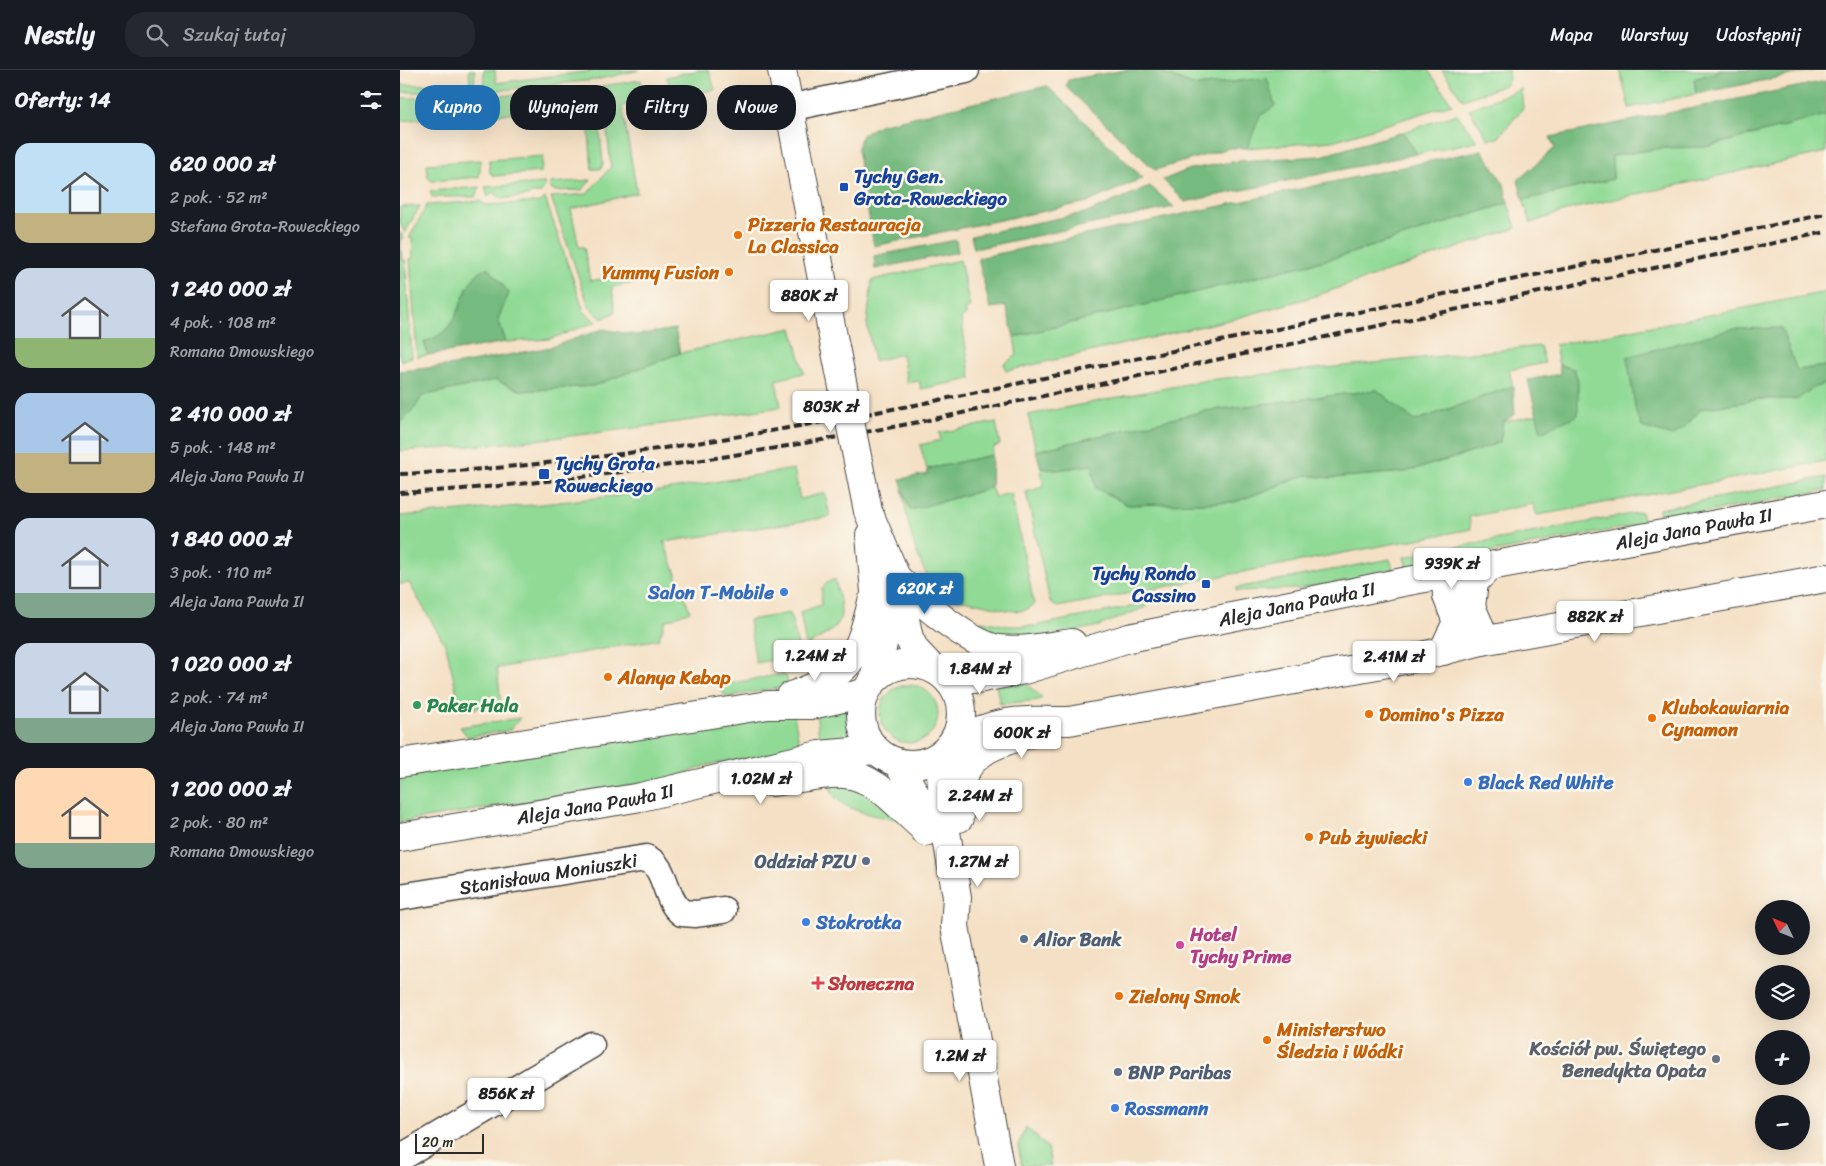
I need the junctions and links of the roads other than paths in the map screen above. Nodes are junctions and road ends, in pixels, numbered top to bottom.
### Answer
1 (782, 70) edge
2 (966, 70) edge
3 (785, 85) edge
4 (796, 106) edge
5 (793, 130) edge
6 (1826, 504) edge
7 (1490, 566) junction
8 (1826, 578) edge
9 (885, 584) junction
10 (1447, 585) junction
11 (1481, 634) junction
12 (1129, 638) junction
13 (1443, 652) junction
14 (939, 673) junction
15 (870, 686) junction
16 (768, 705) junction
17 (1069, 721) junction
18 (950, 746) junction
19 (887, 756) junction
20 (400, 763) edge
21 (641, 797) junction
22 (926, 830) junction
23 (400, 837) edge
24 (950, 853) junction
25 (400, 897) edge
26 (723, 910) dead end
27 (955, 926) junction
28 (591, 1045) dead end
29 (400, 1158) edge
30 (999, 1166) edge

1 - 3 street
2 - 4 street
5 - 9 street, bridge
6 - 7 street, Aleja Jana Pawła II
7 - 10 street, Aleja Jana Pawła II
7 - 11 street
8 - 11 street
9 - 12 street
9 - 14 street
9 - 15 street
9 - 16 street
10 - 12 street, Aleja Jana Pawła II
10 - 13 street
11 - 13 street
12 - 14 street, Aleja Jana Pawła II
13 - 17 street
14 - 15 street
14 - 18 street
15 - 16 street
15 - 19 street
16 - 20 street
17 - 18 street
17 - 24 street
18 - 19 street
18 - 24 street
19 - 21 street, Aleja Jana Pawła II
19 - 22 street
21 - 22 street
21 - 23 street, Aleja Jana Pawła II
22 - 27 street
24 - 27 street
25 - 26 street, Stanisława Moniuszki
27 - 30 street
28 - 29 street

